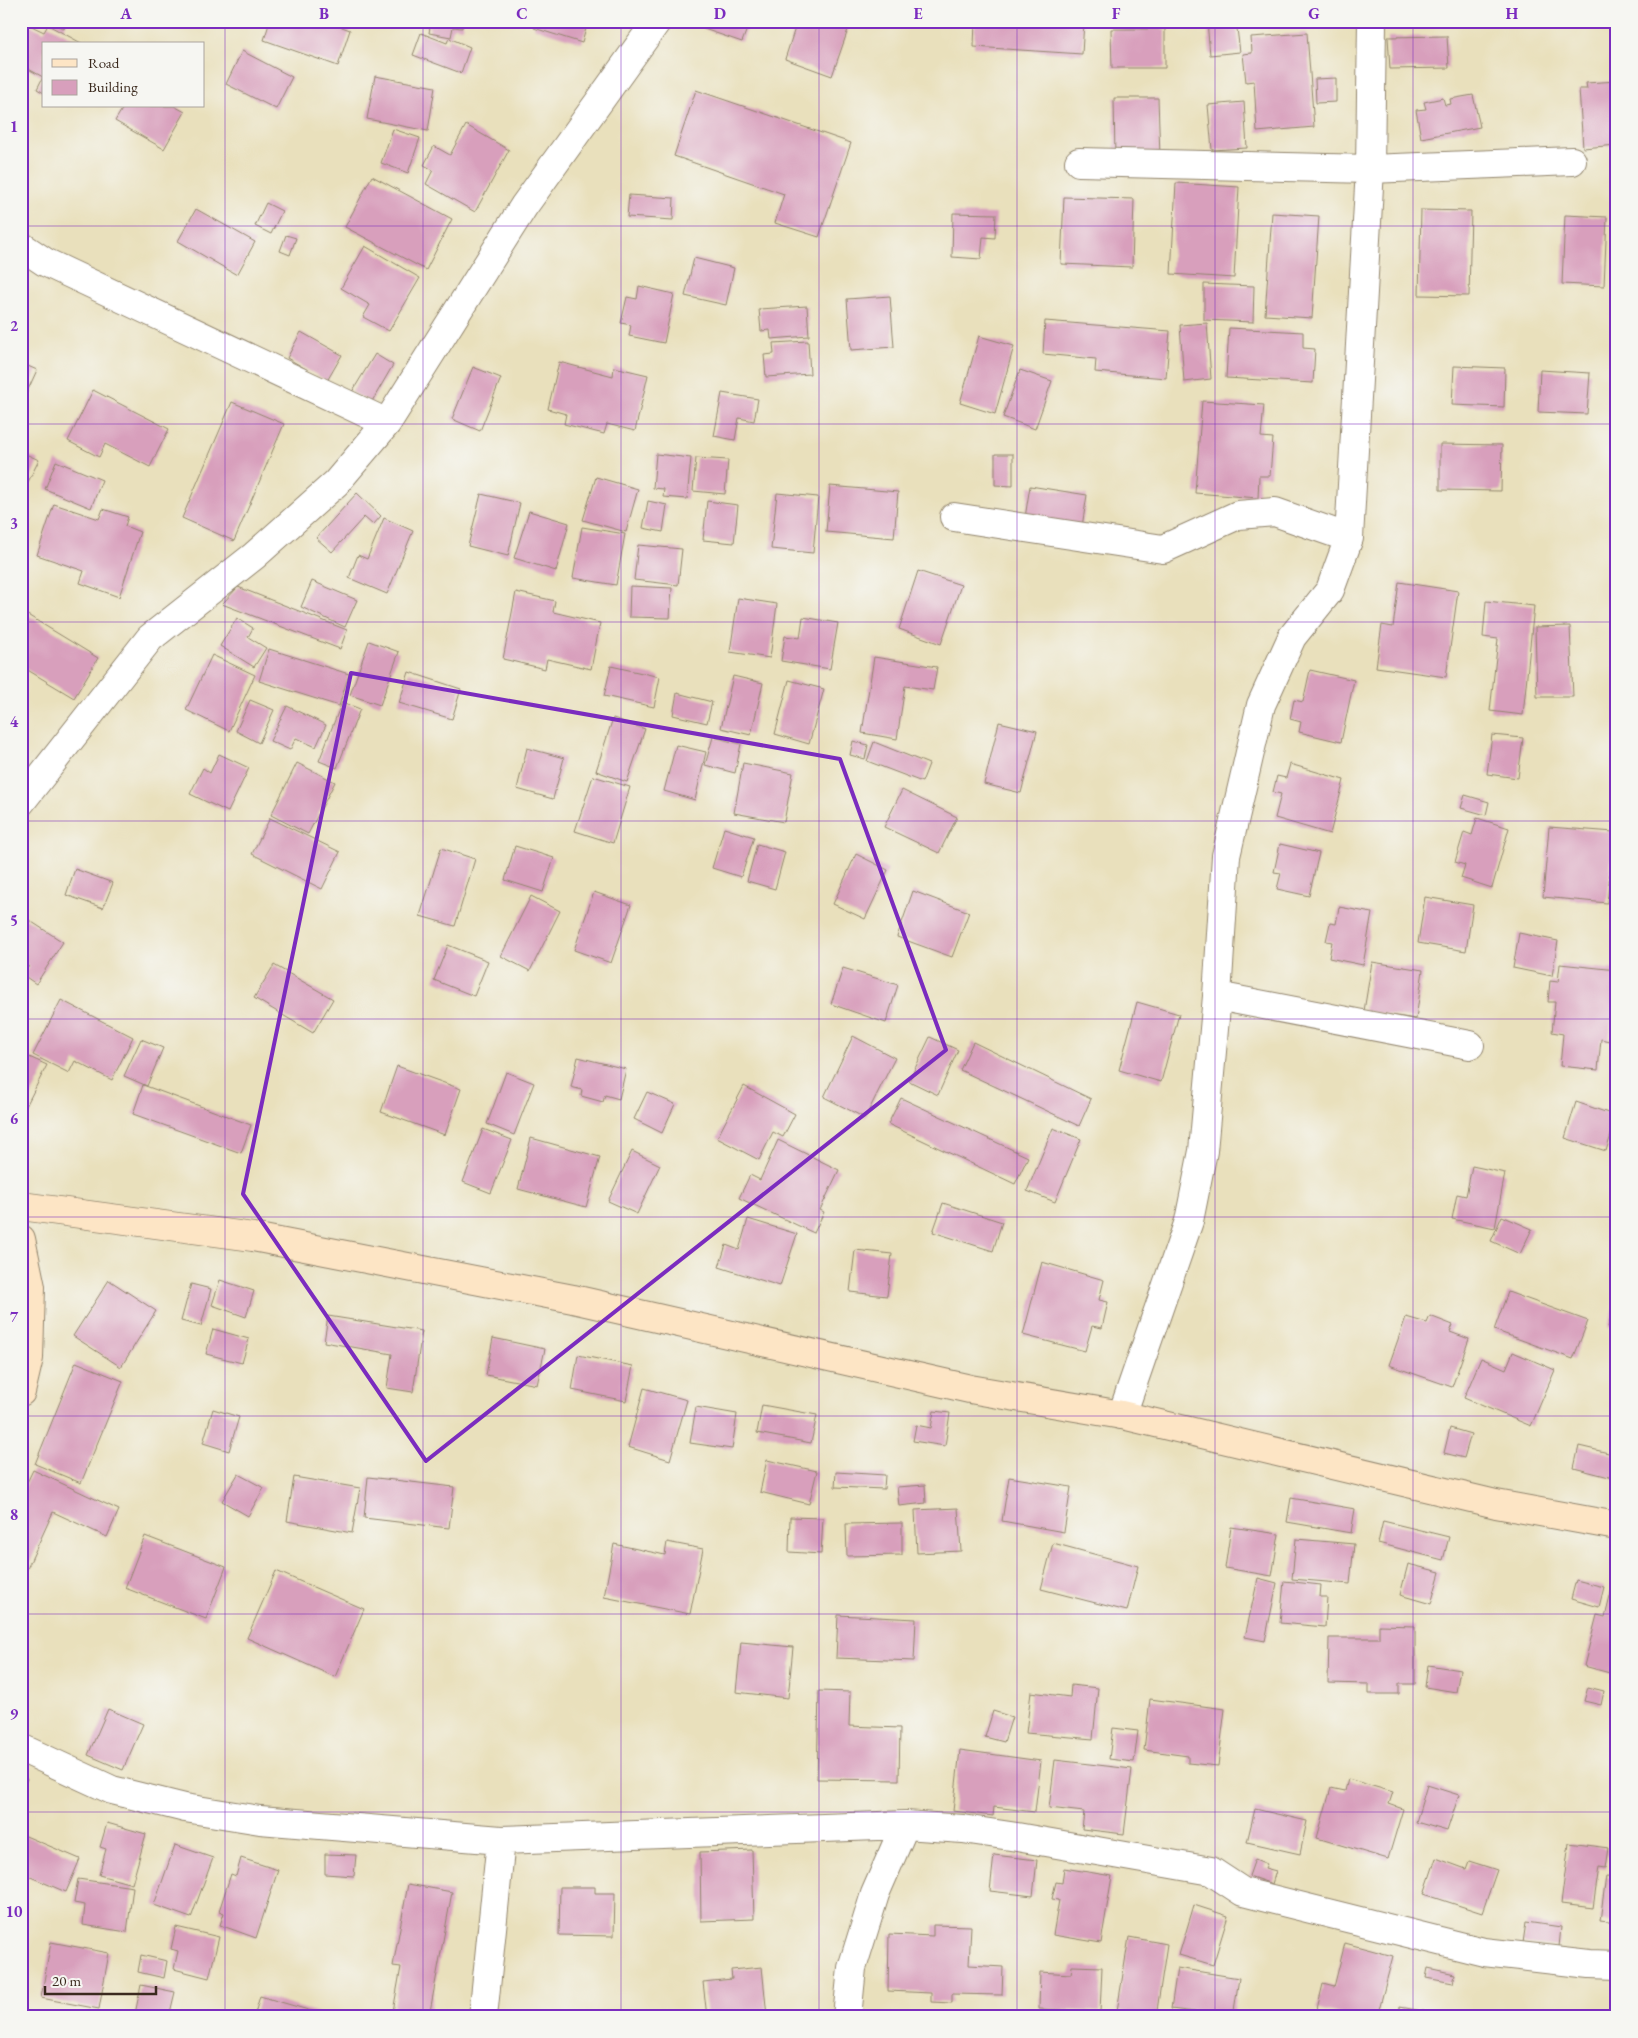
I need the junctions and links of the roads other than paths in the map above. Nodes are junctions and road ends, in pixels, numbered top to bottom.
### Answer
1 (657, 21) edge
2 (1372, 21) edge
3 (1572, 161) dead end
4 (1079, 162) dead end
5 (1370, 169) junction
6 (21, 246) edge
7 (387, 423) junction
8 (954, 517) dead end
9 (1349, 538) junction
10 (21, 802) edge
11 (1217, 996) junction
12 (1470, 1045) dead end
13 (21, 1206) edge
14 (21, 1239) edge
15 (21, 1392) edge
16 (1122, 1415) junction
17 (1617, 1526) edge
18 (21, 1748) edge
19 (905, 1825) junction
20 (501, 1840) junction
21 (1617, 1965) edge
22 (483, 2017) edge
23 (847, 2017) edge

1 - 7 street
2 - 5 street
3 - 5 street
4 - 5 street
5 - 9 street
6 - 7 street
7 - 10 street
8 - 9 street
9 - 11 street
11 - 12 street
11 - 16 street
13 - 16 street
14 - 15 street
16 - 17 street
18 - 20 street
19 - 20 street
19 - 21 street
19 - 23 street
20 - 22 street

